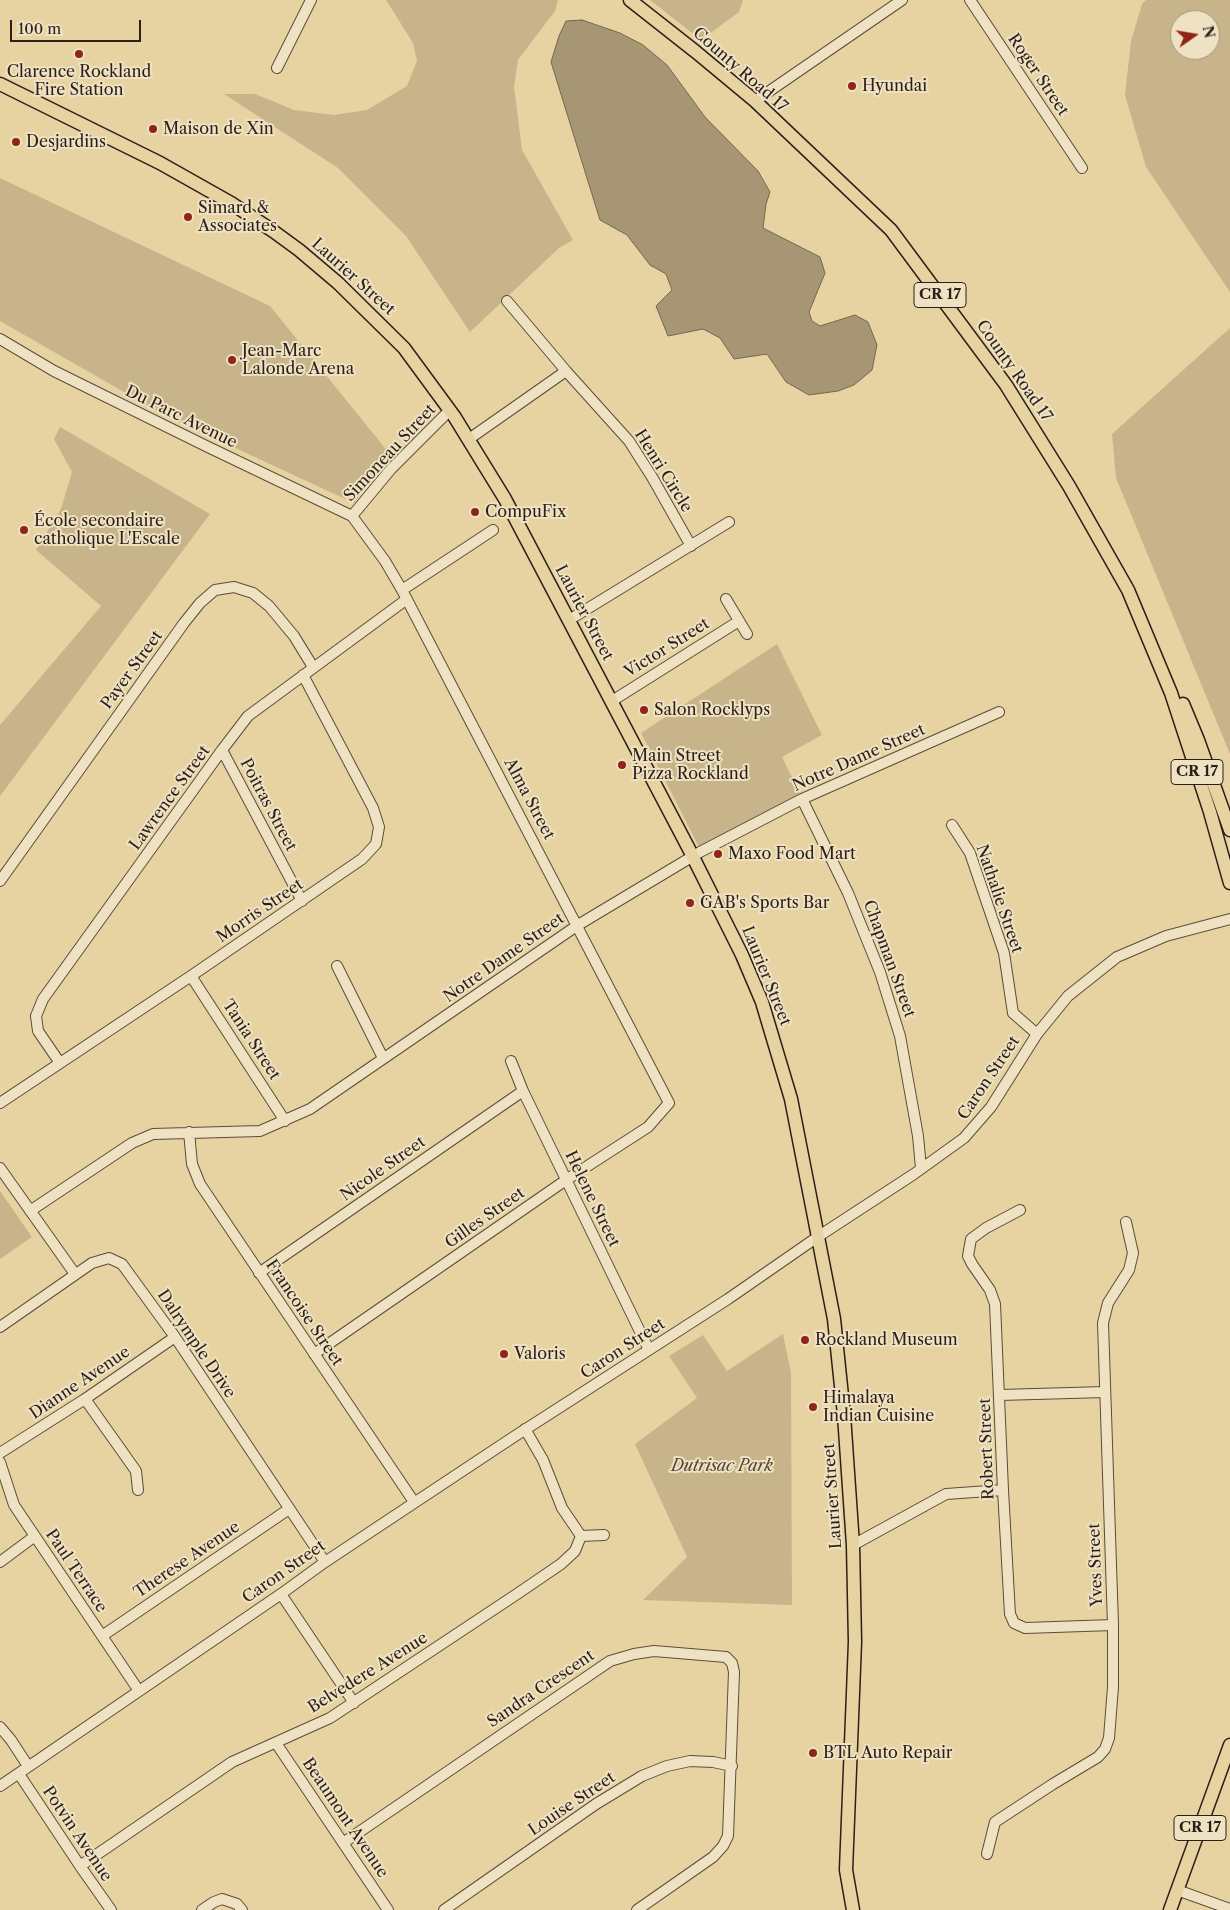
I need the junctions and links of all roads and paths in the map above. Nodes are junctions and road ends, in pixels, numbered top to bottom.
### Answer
1 (311, 0) edge
2 (630, 0) edge
3 (902, 0) edge
4 (970, 0) edge
5 (277, 68) dead end
6 (0, 84) edge
7 (755, 101) junction
8 (1082, 168) dead end
9 (507, 301) dead end
10 (0, 339) edge
11 (566, 371) junction
12 (450, 410) junction
13 (469, 439) junction
14 (352, 516) junction
15 (729, 522) dead end
16 (492, 530) dead end
17 (691, 546) junction
18 (405, 594) junction
19 (726, 598) dead end
20 (569, 620) junction
21 (739, 620) junction
22 (747, 634) dead end
23 (1160, 663) junction
24 (313, 667) junction
25 (303, 675) junction
26 (612, 701) junction
27 (1000, 712) dead end
28 (222, 750) junction
29 (802, 799) junction
30 (952, 825) dead end
31 (1230, 830) edge
32 (693, 856) junction
33 (0, 881) edge
34 (1230, 883) edge
35 (302, 901) junction
36 (1230, 918) edge
37 (578, 925) junction
38 (337, 966) dead end
39 (191, 976) junction
40 (1037, 1034) junction
41 (384, 1058) junction
42 (511, 1061) dead end
43 (60, 1063) junction
44 (523, 1090) junction
45 (669, 1103) joint
46 (0, 1104) edge
47 (285, 1121) junction
48 (189, 1132) junction
49 (0, 1168) edge
50 (921, 1168) junction
51 (566, 1180) junction
52 (1020, 1210) dead end
53 (30, 1211) junction
54 (1126, 1222) dead end
55 (819, 1236) junction
56 (259, 1272) junction
57 (75, 1274) junction
58 (0, 1327) edge
59 (175, 1337) junction
60 (649, 1350) junction
61 (314, 1354) junction
62 (1105, 1392) junction
63 (1000, 1395) junction
64 (85, 1398) junction
65 (525, 1429) junction
66 (0, 1453) edge
67 (0, 1462) edge
68 (138, 1490) dead end
69 (1002, 1490) junction
70 (414, 1502) junction
71 (289, 1509) junction
72 (604, 1535) dead end
73 (35, 1536) junction
74 (581, 1536) junction
75 (853, 1545) junction
76 (0, 1562) edge
77 (324, 1562) junction
78 (281, 1594) junction
79 (1113, 1625) junction
80 (102, 1636) junction
81 (139, 1691) junction
82 (354, 1703) junction
83 (0, 1727) edge
84 (276, 1743) junction
85 (1230, 1745) edge
86 (28, 1766) junction
87 (732, 1766) junction
88 (19, 1774) junction
89 (0, 1786) edge
90 (343, 1843) junction
91 (987, 1854) dead end
92 (80, 1866) junction
93 (1177, 1890) junction
94 (1230, 1909) edge
95 (111, 1910) edge
96 (202, 1910) edge
97 (242, 1910) edge
98 (388, 1910) edge
99 (444, 1910) edge
100 (637, 1910) edge
101 (853, 1910) edge
102 (1170, 1910) edge

1 - 5 street
2 - 7 main road, County Road 17 / CR 17
3 - 7 street
4 - 8 street, Roger Street
6 - 12 main road, Laurier Street
7 - 23 main road, County Road 17 / CR 17
9 - 11 street, Henri Circle
10 - 14 street, Du Parc Avenue
11 - 13 street
11 - 17 street, Henri Circle
12 - 13 main road, Laurier Street
12 - 14 street, Simoneau Street
13 - 20 main road, Laurier Street
14 - 18 street, Alma Street
15 - 17 street
16 - 18 street, Lawrence Street
17 - 20 street
18 - 24 street, Lawrence Street
18 - 37 street, Alma Street
19 - 21 street
20 - 26 main road, Laurier Street
21 - 22 street
21 - 26 street, Victor Street
23 - 31 main road, County Road 17 / CR 17
23 - 34 main road, County Road 17 / CR 17
24 - 25 street, Lawrence Street
24 - 33 street, Payer Street
25 - 28 street, Lawrence Street
25 - 35 street, Morris Street
26 - 32 main road, Laurier Street
27 - 29 street, Notre Dame Street
28 - 35 street, Poitras Street
28 - 43 street, Lawrence Street
29 - 32 street, Notre Dame Street
29 - 50 street, Chapman Street
30 - 40 street, Nathalie Street
32 - 37 street, Notre Dame Street
32 - 55 main road, Laurier Street
35 - 39 street, Morris Street
36 - 40 street, Caron Street
37 - 41 street, Notre Dame Street
37 - 45 street, Alma Street
38 - 41 street
39 - 43 street, Morris Street
39 - 47 street, Tania Street
40 - 50 street, Caron Street
41 - 47 street, Notre Dame Street
42 - 44 street, Helene Street
43 - 46 street, Morris Street
44 - 51 street, Helene Street
44 - 56 street, Nicole Street
45 - 51 street, Gilles Street
47 - 48 street, Notre Dame Street
48 - 53 street, Notre Dame Street
48 - 56 street, Francoise Street
49 - 53 street
50 - 55 street, Caron Street
51 - 60 street, Helene Street
51 - 61 street, Gilles Street
52 - 63 street, Robert Street
53 - 57 street
54 - 62 street, Yves Street
55 - 60 street, Caron Street
55 - 75 main road, Laurier Street
56 - 61 street, Francoise Street
57 - 58 street, Dalrymple Drive
57 - 59 street, Dalrymple Drive
59 - 64 street, Dianne Avenue
59 - 71 street, Dalrymple Drive
60 - 65 street, Caron Street
61 - 70 street, Francoise Street
62 - 63 street
62 - 79 street, Yves Street
63 - 69 street, Robert Street
64 - 66 street, Dianne Avenue
64 - 68 street
65 - 70 street, Caron Street
65 - 74 street
67 - 73 street, Paul Terrace
69 - 75 street
69 - 79 street, Robert Street
70 - 77 street, Caron Street
71 - 77 street, Dalrymple Drive
71 - 80 street, Therese Avenue
72 - 74 street
73 - 76 street
73 - 80 street, Paul Terrace
74 - 82 street, Belvedere Avenue
75 - 101 main road, Laurier Street
77 - 78 street, Caron Street
78 - 81 street, Caron Street
78 - 82 street
79 - 91 street, Yves Street
80 - 81 street, Paul Terrace
81 - 86 street, Caron Street
82 - 84 street, Belvedere Avenue
83 - 86 street
84 - 90 street, Beaumont Avenue
84 - 92 street, Belvedere Avenue
85 - 93 main road, CR 17
86 - 88 street, Caron Street
87 - 90 street, Sandra Crescent
87 - 99 street, Louise Street
87 - 100 street, Sandra Crescent
88 - 89 street, Caron Street
88 - 92 street, Potvin Avenue
90 - 98 street, Beaumont Avenue
92 - 95 street, Potvin Avenue
93 - 94 street
93 - 102 main road, CR 17
96 - 97 street

